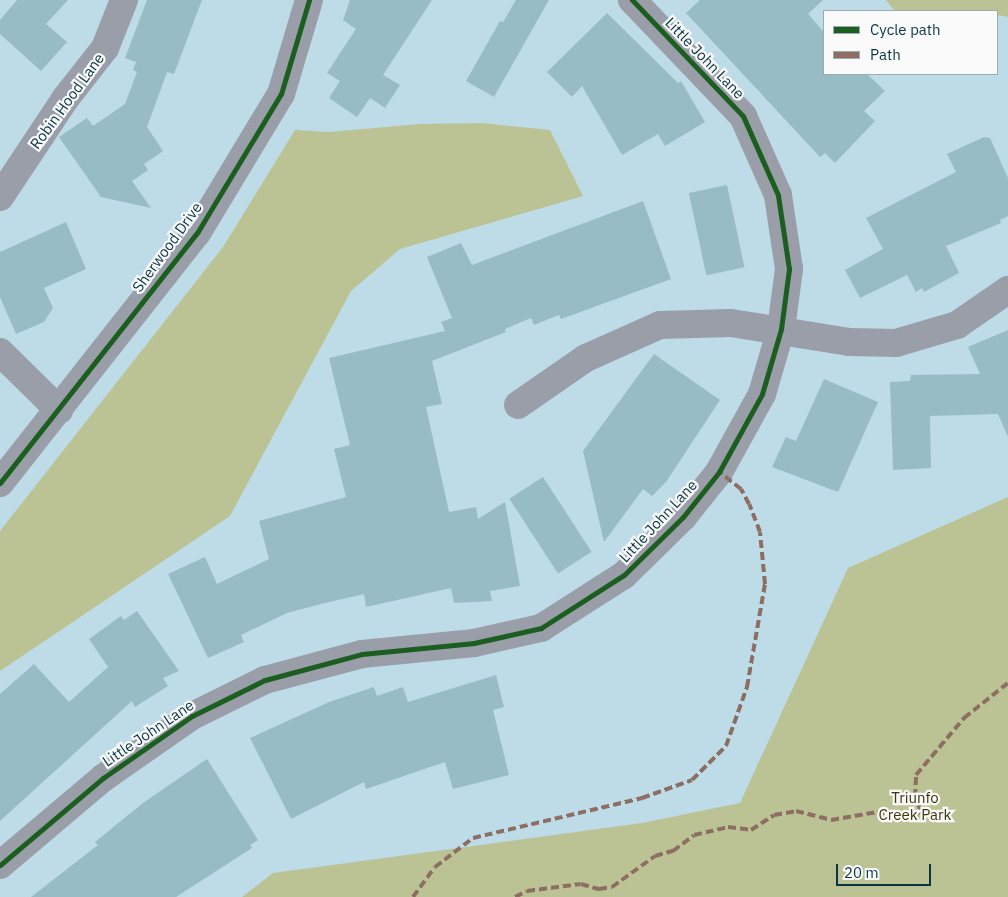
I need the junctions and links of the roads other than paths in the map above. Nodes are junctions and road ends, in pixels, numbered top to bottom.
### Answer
1 (124, 0) edge
2 (309, 0) edge
3 (632, 0) edge
4 (0, 197) edge
5 (1008, 290) edge
6 (781, 330) junction
7 (0, 352) edge
8 (518, 405) dead end
9 (58, 410) junction
10 (0, 483) edge
11 (0, 865) edge

1 - 4 street, Robin Hood Lane
2 - 9 street, Sherwood Drive
3 - 6 street, Little John Lane
5 - 6 street
6 - 8 street
6 - 11 street, Little John Lane
7 - 9 street
9 - 10 street, Sherwood Drive

